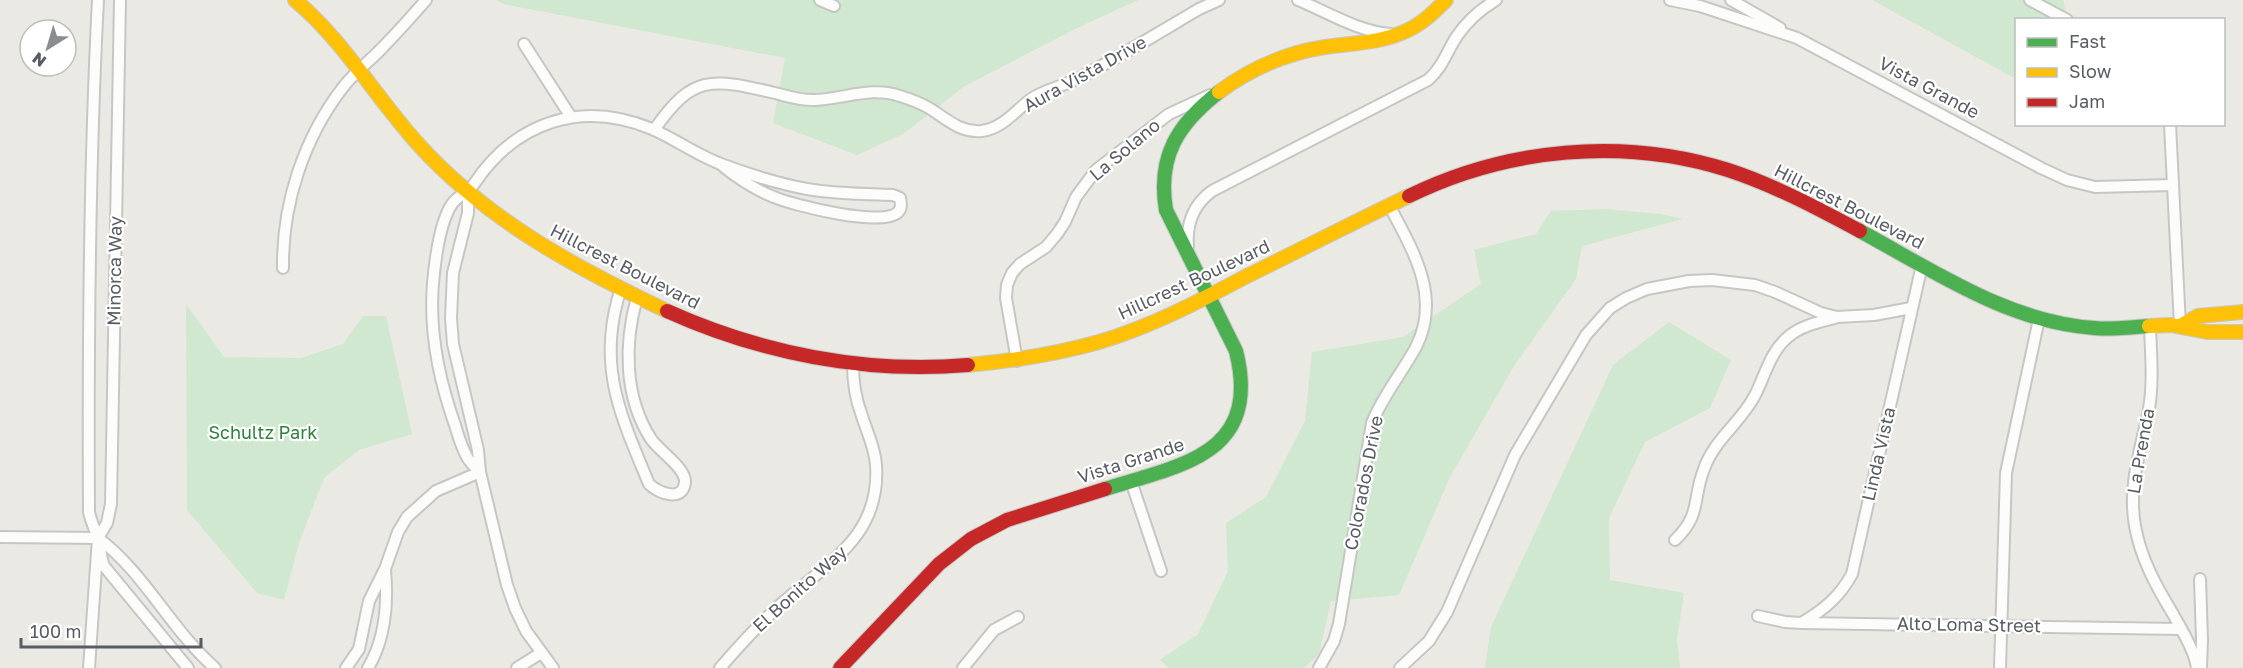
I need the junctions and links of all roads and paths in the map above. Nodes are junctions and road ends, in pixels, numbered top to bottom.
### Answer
1 (98, 0) edge
2 (120, 0) edge
3 (295, 0) edge
4 (426, 0) edge
5 (820, 0) edge
6 (1219, 0) edge
7 (1298, 0) edge
8 (1446, 0) edge
9 (1496, 0) edge
10 (1670, 0) edge
11 (1731, 0) edge
12 (2030, 0) edge
13 (834, 6) dead end
14 (2063, 18) edge
15 (1403, 33) junction
16 (1797, 38) junction
17 (524, 44) dead end
18 (358, 69) junction
19 (1222, 89) junction
20 (571, 117) junction
21 (2170, 126) edge
22 (654, 130) junction
23 (719, 163) junction
24 (2173, 185) junction
25 (468, 193) junction
26 (1389, 204) junction
27 (1188, 254) junction
28 (1922, 265) junction
29 (283, 268) dead end
30 (621, 288) junction
31 (1209, 296) junction
32 (637, 297) junction
33 (1911, 308) junction
34 (2243, 312) edge
35 (1837, 317) junction
36 (2039, 319) junction
37 (2181, 326) junction
38 (2150, 327) junction
39 (2243, 332) edge
40 (1017, 361) junction
41 (853, 364) junction
42 (480, 472) junction
43 (1131, 481) junction
44 (0, 537) edge
45 (98, 538) junction
46 (1675, 540) dead end
47 (385, 568) junction
48 (1161, 571) dead end
49 (2200, 579) dead end
50 (1758, 616) dead end
51 (1018, 617) dead end
52 (1802, 623) junction
53 (2001, 626) junction
54 (2181, 629) junction
55 (540, 653) junction
56 (1403, 667) edge
57 (88, 668) edge
58 (188, 668) edge
59 (215, 668) edge
60 (345, 668) edge
61 (369, 668) edge
62 (518, 668) edge
63 (553, 668) edge
64 (720, 668) edge
65 (840, 668) edge
66 (963, 668) edge
67 (1319, 668) edge
68 (2000, 668) edge
69 (2199, 668) edge

1 - 45 street, Minorca Way
2 - 45 street, Minorca Way
3 - 18 street, Hillcrest Boulevard
4 - 18 street
5 - 13 street
6 - 22 street, Aura Vista Drive
7 - 15 street
8 - 15 street
9 - 27 street, Vista Grande
10 - 16 street, Vista Grande
11 - 16 street
12 - 14 street
15 - 19 street
16 - 24 street, Vista Grande
17 - 20 street
18 - 25 street, Hillcrest Boulevard
18 - 29 street
19 - 27 street
19 - 40 street, La Solano
20 - 22 street
20 - 25 street
21 - 24 street
22 - 23 street
23 - 23 street
24 - 37 street
25 - 30 street, Hillcrest Boulevard
25 - 42 street
25 - 42 street
26 - 28 street, Hillcrest Boulevard
26 - 31 street, Hillcrest Boulevard
26 - 67 street, Colorados Drive
27 - 31 street, Vista Grande
28 - 33 street, Linda Vista
28 - 36 street, Hillcrest Boulevard
30 - 32 street, Hillcrest Boulevard
30 - 32 street
31 - 40 street, Hillcrest Boulevard
31 - 43 street, Vista Grande
32 - 41 street, Hillcrest Boulevard
33 - 35 street
33 - 52 street, Linda Vista
34 - 37 street, Hillcrest Boulevard
35 - 46 street
35 - 56 street
36 - 38 street, Hillcrest Boulevard
36 - 53 street
37 - 38 street, Hillcrest Boulevard
37 - 39 street, Hillcrest Boulevard
38 - 54 street, La Prenda
40 - 41 street, Hillcrest Boulevard
41 - 64 street, El Bonito Way
42 - 47 street
42 - 55 street
43 - 48 street
43 - 65 street, Vista Grande
44 - 45 street
45 - 57 street, Minorca Way
45 - 58 street
45 - 59 street
47 - 60 street
47 - 61 street
49 - 69 street, La Prenda
50 - 52 street, Alto Loma Street
51 - 66 street
52 - 53 street, Alto Loma Street
53 - 54 street, Alto Loma Street
53 - 68 street
54 - 69 street, La Prenda
55 - 62 street
55 - 63 street

